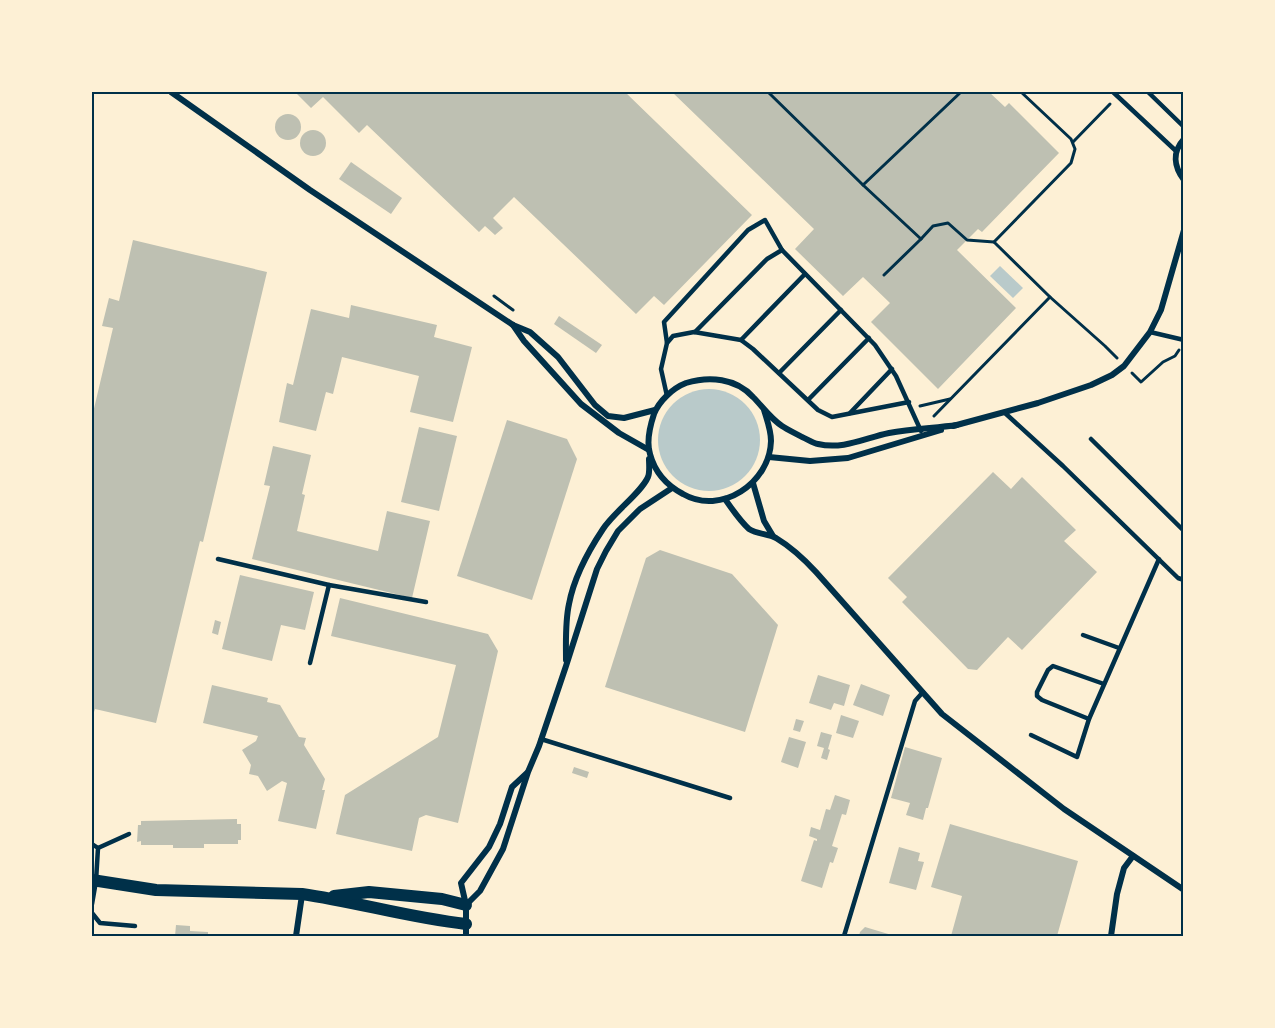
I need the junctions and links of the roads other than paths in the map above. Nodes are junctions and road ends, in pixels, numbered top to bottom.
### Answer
1 (171, 92) edge
2 (1113, 92) edge
3 (1148, 92) edge
4 (1184, 127) edge
5 (1184, 139) edge
6 (1176, 151) junction
7 (1184, 180) edge
8 (1184, 230) edge
9 (782, 250) junction
10 (805, 274) junction
11 (841, 310) junction
12 (513, 325) junction
13 (694, 332) junction
14 (1150, 332) junction
15 (869, 338) junction
16 (741, 340) junction
17 (1184, 340) edge
18 (667, 343) junction
19 (892, 369) junction
20 (779, 373) junction
21 (667, 396) junction
22 (808, 400) junction
23 (909, 402) junction
24 (655, 410) junction
25 (764, 410) junction
26 (849, 413) junction
27 (1005, 413) junction
28 (920, 433) junction
29 (1091, 439) dead end
30 (649, 451) junction
31 (769, 457) junction
32 (753, 483) junction
33 (672, 488) junction
34 (725, 499) junction
35 (1184, 531) edge
36 (773, 537) junction
37 (218, 559) dead end
38 (1159, 559) junction
39 (1184, 580) edge
40 (329, 585) junction
41 (426, 602) dead end
42 (1083, 635) dead end
43 (1119, 648) junction
44 (310, 663) dead end
45 (566, 666) junction
46 (1104, 684) junction
47 (923, 692) junction
48 (1089, 719) junction
49 (1031, 735) dead end
50 (542, 739) junction
51 (528, 772) junction
52 (730, 798) dead end
53 (129, 834) dead end
54 (92, 844) edge
55 (98, 848) junction
56 (1133, 856) junction
57 (94, 881) edge
58 (1184, 891) edge
59 (302, 894) junction
60 (324, 897) junction
61 (92, 904) edge
62 (466, 905) junction
63 (92, 913) edge
64 (135, 926) dead end
65 (466, 930) edge
66 (296, 936) edge
67 (844, 936) edge
68 (1111, 936) edge

1 - 12 street
2 - 6 lane
3 - 4 lane
5 - 6 street
6 - 7 street
8 - 14 street
9 - 10 lane
9 - 13 lane
9 - 18 lane
10 - 11 lane
10 - 16 lane
11 - 15 lane
11 - 20 lane
12 - 24 street
12 - 30 street
13 - 16 lane
13 - 18 lane
14 - 17 lane
14 - 27 street
15 - 19 lane
15 - 22 lane
16 - 20 lane
18 - 21 lane
19 - 23 lane
19 - 26 lane
20 - 22 lane
21 - 24 street
21 - 25 street
22 - 26 lane
23 - 26 lane
23 - 28 lane
24 - 30 street
25 - 28 street
25 - 31 street
27 - 28 street
27 - 38 lane
28 - 31 street
29 - 35 lane
30 - 33 street
30 - 45 street
31 - 32 street
32 - 34 street
32 - 36 street
33 - 34 street
33 - 45 street
34 - 36 street
36 - 47 street
37 - 40 lane
38 - 39 lane
38 - 43 lane
40 - 41 lane
40 - 44 lane
42 - 43 lane
43 - 46 lane
45 - 50 street
46 - 48 lane
46 - 48 lane
47 - 56 street
47 - 67 lane
48 - 49 lane
50 - 51 street
50 - 52 lane
51 - 62 street
51 - 62 street
53 - 55 lane
54 - 55 lane
55 - 57 lane
56 - 58 street
56 - 68 street
57 - 59 main road
57 - 61 lane
59 - 60 main road
59 - 66 street
60 - 62 main road
60 - 65 main road
62 - 65 street
63 - 64 lane

